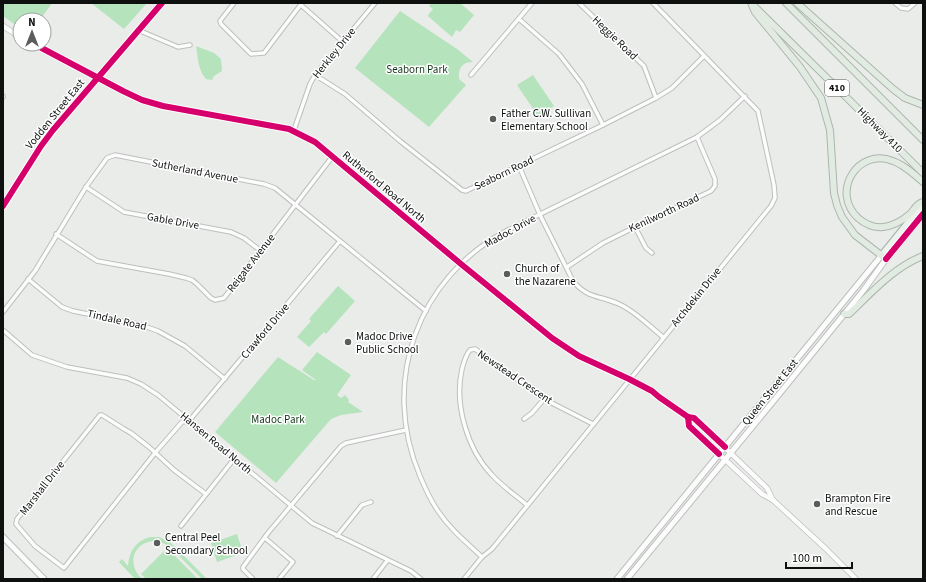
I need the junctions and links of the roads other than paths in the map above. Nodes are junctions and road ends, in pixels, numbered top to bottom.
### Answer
1 (162, 3) edge
2 (234, 3) edge
3 (375, 3) edge
4 (532, 3) edge
5 (579, 3) edge
6 (653, 3) edge
7 (751, 3) edge
8 (786, 3) edge
9 (797, 3) edge
10 (895, 3) edge
11 (915, 3) edge
12 (302, 4) edge
13 (519, 19) junction
14 (3, 26) edge
15 (138, 30) junction
16 (12, 32) edge
17 (343, 42) junction
18 (190, 46) dead end
19 (50, 52) edge
20 (704, 56) junction
21 (471, 74) dead end
22 (315, 75) junction
23 (98, 77) junction
24 (745, 96) junction
25 (656, 98) junction
26 (923, 105) edge
27 (604, 126) junction
28 (294, 130) junction
29 (697, 136) junction
30 (923, 140) edge
31 (332, 157) junction
32 (519, 166) junction
33 (923, 173) edge
34 (923, 182) edge
35 (86, 187) junction
36 (923, 203) edge
37 (296, 205) junction
38 (3, 206) edge
39 (923, 214) edge
40 (540, 215) junction
41 (635, 227) junction
42 (56, 234) junction
43 (340, 240) junction
44 (261, 250) junction
45 (652, 253) dead end
46 (923, 256) edge
47 (884, 258) junction
48 (460, 264) junction
49 (567, 267) junction
50 (28, 279) junction
51 (426, 311) junction
52 (3, 312) edge
53 (844, 314) junction
54 (3, 330) edge
55 (663, 337) junction
56 (225, 379) junction
57 (629, 379) junction
58 (544, 399) junction
59 (688, 417) junction
60 (524, 419) dead end
61 (189, 421) junction
62 (593, 424) junction
63 (406, 430) junction
64 (725, 447) junction
65 (730, 452) junction
66 (155, 453) junction
67 (719, 454) junction
68 (234, 459) junction
69 (724, 460) junction
70 (206, 494) junction
71 (773, 500) junction
72 (371, 502) dead end
73 (527, 505) junction
74 (292, 506) junction
75 (181, 526) dead end
76 (337, 536) junction
77 (3, 537) edge
78 (265, 538) junction
79 (482, 557) junction
80 (387, 561) junction
81 (44, 579) edge
82 (253, 579) edge
83 (279, 579) edge
84 (373, 579) edge
85 (421, 579) edge
86 (464, 579) edge
87 (617, 579) edge
88 (627, 579) edge
89 (856, 579) edge

1 - 15 street, Vodden Street East
2 - 12 street
3 - 17 street, Herkley Drive
4 - 13 street
5 - 25 street, Heggie Road
6 - 20 street, Archdekin Drive
7 - 33 highway, Highway 410 / 410
7 - 47 highway
8 - 30 highway, 410
9 - 26 highway
10 - 11 street
12 - 17 street
13 - 21 street
13 - 27 street
14 - 16 street
15 - 18 street
15 - 23 street, Vodden Street East
17 - 22 street, Herkley Drive
19 - 23 street, Rutherford Road North
20 - 24 street, Archdekin Drive
20 - 25 street, Seaborn Road
22 - 28 street, Herkley Drive
22 - 32 street, Seaborn Road
23 - 28 street, Rutherford Road North
23 - 38 street, Vodden Street East
24 - 29 street, Madoc Drive
24 - 55 street, Archdekin Drive
25 - 27 street, Seaborn Road
27 - 32 street, Seaborn Road
28 - 31 street, Rutherford Road North
29 - 40 street, Madoc Drive
29 - 41 street, Kenilworth Road
31 - 37 street, Reigate Avenue
31 - 48 street, Rutherford Road North
32 - 40 street
34 - 36 highway
35 - 37 street, Sutherland Avenue
35 - 42 street, Sutherland Avenue
35 - 44 street, Gable Drive
36 - 47 main road, Queen Street East
37 - 43 street, Sutherland Avenue
37 - 44 street, Reigate Avenue
39 - 47 main road, Queen Street East
40 - 48 street, Madoc Drive
40 - 49 street
41 - 45 street
41 - 49 street, Kenilworth Road
42 - 44 street, Reigate Avenue
42 - 50 street, Sutherland Avenue
43 - 51 street, Sutherland Avenue
43 - 56 street, Crawford Drive
46 - 53 highway
47 - 53 main road, Queen Street East
47 - 64 main road, Queen Street East
48 - 51 street, Madoc Drive
48 - 57 street, Rutherford Road North
49 - 55 street
50 - 52 street, Sutherland Avenue
50 - 56 street, Tindale Road
51 - 63 street, Madoc Drive
53 - 65 main road, Queen Street East
54 - 61 street, Hansen Road North
55 - 57 street, Archdekin Drive
56 - 61 street, Crawford Drive
57 - 59 street, Rutherford Road North
57 - 62 street, Archdekin Drive
58 - 60 street
58 - 62 street, Newstead Crescent
58 - 73 street, Newstead Crescent
59 - 64 street, Rutherford Road North
59 - 67 street
61 - 66 street, Marshall Drive
61 - 68 street, Hansen Road North
62 - 73 street, Archdekin Drive
63 - 74 street
63 - 79 street, Madoc Drive
64 - 65 street, Rutherford Road North
64 - 67 main road, Queen Street East
65 - 69 main road, Queen Street East
65 - 71 street, Rutherford Road North
66 - 66 street, Marshall Drive
66 - 70 street
67 - 69 street
67 - 87 main road, Queen Street East
68 - 70 street
68 - 74 street, Hansen Road North
69 - 71 street
69 - 88 main road, Queen Street East
70 - 75 street
71 - 89 street
72 - 76 street
73 - 79 street, Archdekin Drive
74 - 76 street, Hansen Road North
74 - 78 street
76 - 80 street, Hansen Road North
77 - 81 main road
78 - 82 street
78 - 83 street
79 - 86 street, Archdekin Drive
80 - 84 street
80 - 85 street, Hansen Road North

